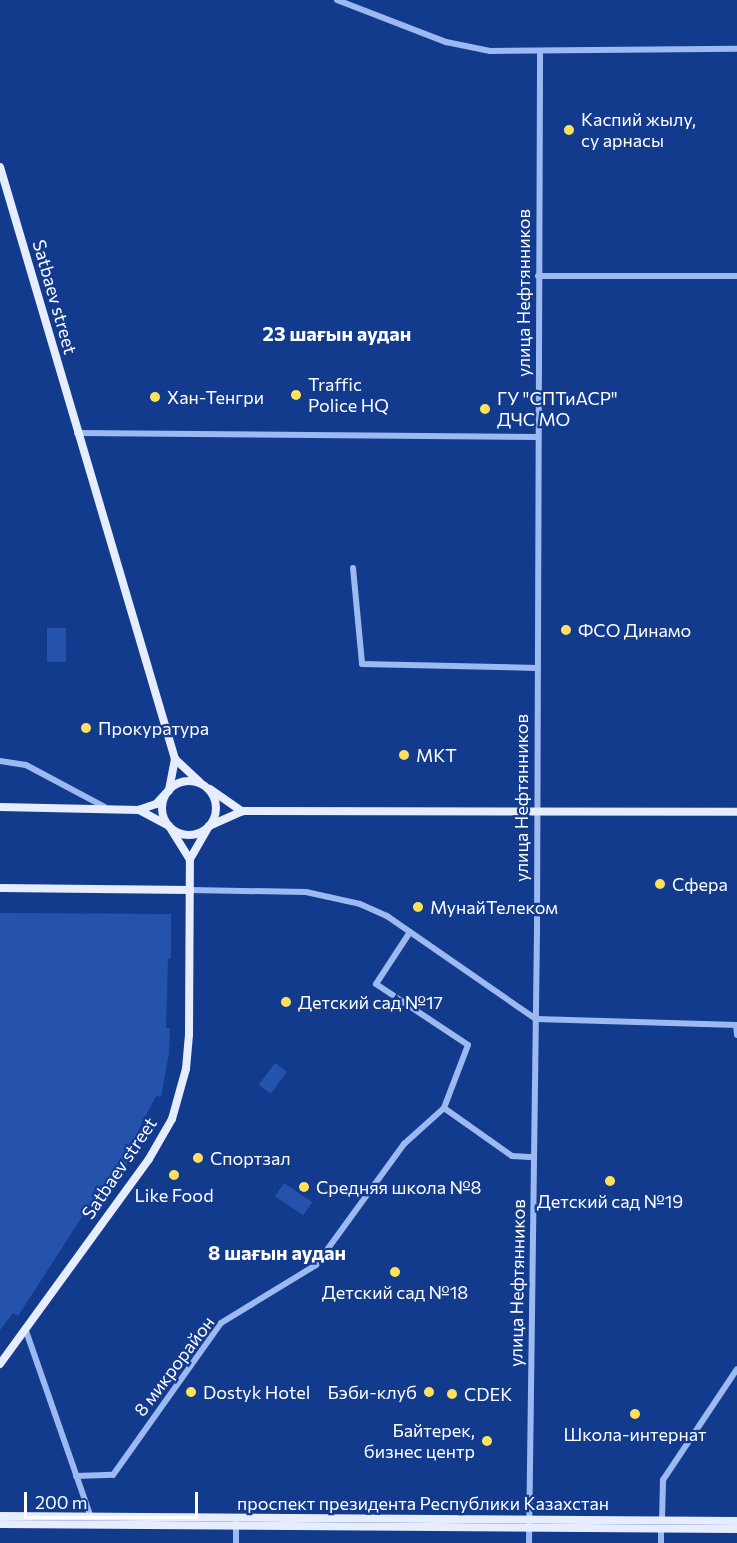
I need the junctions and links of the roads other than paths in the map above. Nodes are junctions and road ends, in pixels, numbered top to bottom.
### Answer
1 (337, 0) edge
2 (737, 49) edge
3 (540, 52) junction
4 (0, 167) edge
5 (538, 276) junction
6 (737, 276) edge
7 (78, 435) junction
8 (538, 437) junction
9 (353, 568) dead end
10 (537, 668) junction
11 (175, 759) junction
12 (0, 761) edge
13 (205, 786) junction
14 (169, 790) junction
15 (0, 807) edge
16 (105, 807) junction
17 (139, 810) junction
18 (242, 811) junction
19 (737, 812) edge
20 (536, 813) junction
21 (169, 826) junction
22 (209, 826) junction
23 (190, 859) junction
24 (0, 888) edge
25 (190, 890) junction
26 (410, 932) junction
27 (536, 1019) junction
28 (737, 1025) edge
29 (737, 1035) edge
30 (444, 1108) junction
31 (534, 1157) junction
32 (26, 1328) junction
33 (0, 1364) edge
34 (737, 1369) edge
35 (76, 1476) junction
36 (0, 1516) edge
37 (91, 1517) junction
38 (737, 1521) edge
39 (236, 1522) junction
40 (0, 1524) edge
41 (529, 1524) junction
42 (662, 1525) junction
43 (737, 1529) edge
44 (237, 1543) edge
45 (529, 1543) edge
46 (661, 1543) edge

1 - 3 street
2 - 3 street
3 - 5 street, улица Нефтянников
4 - 7 main road, Satbaev street
5 - 6 street
5 - 8 street, улица Нефтянников
7 - 8 street
7 - 11 main road, Satbaev street
8 - 10 street, улица Нефтянников
9 - 10 street
10 - 20 street, улица Нефтянников
11 - 13 main road
11 - 14 main road
12 - 16 street
13 - 14 main road
13 - 18 main road
13 - 22 main road
14 - 17 main road
14 - 21 main road
15 - 16 main road
16 - 17 main road
17 - 21 main road
18 - 20 main road
18 - 22 main road
19 - 20 main road
20 - 27 street, улица Нефтянников
21 - 22 main road
21 - 23 main road
22 - 23 main road
23 - 25 main road
24 - 25 main road
25 - 26 street
25 - 32 main road, Satbaev street
26 - 27 street
26 - 30 street
27 - 28 street
27 - 31 street, улица Нефтянников
28 - 29 street
30 - 31 street
30 - 35 street, 8 микрорайон
31 - 41 street, улица Нефтянников
32 - 33 main road, Satbaev street
32 - 35 street
34 - 42 street
35 - 37 street
36 - 37 main road, проспект президента Республики Казахстан
37 - 39 main road, проспект президента Республики Казахстан
38 - 42 main road, проспект президента Республики Казахстан
39 - 40 main road, проспект президента Республики Казахстан
39 - 41 main road, проспект президента Республики Казахстан
39 - 44 street
41 - 42 main road, проспект президента Республики Казахстан
41 - 45 street, улица Нефтянников
42 - 43 main road, проспект президента Республики Казахстан
42 - 46 street

